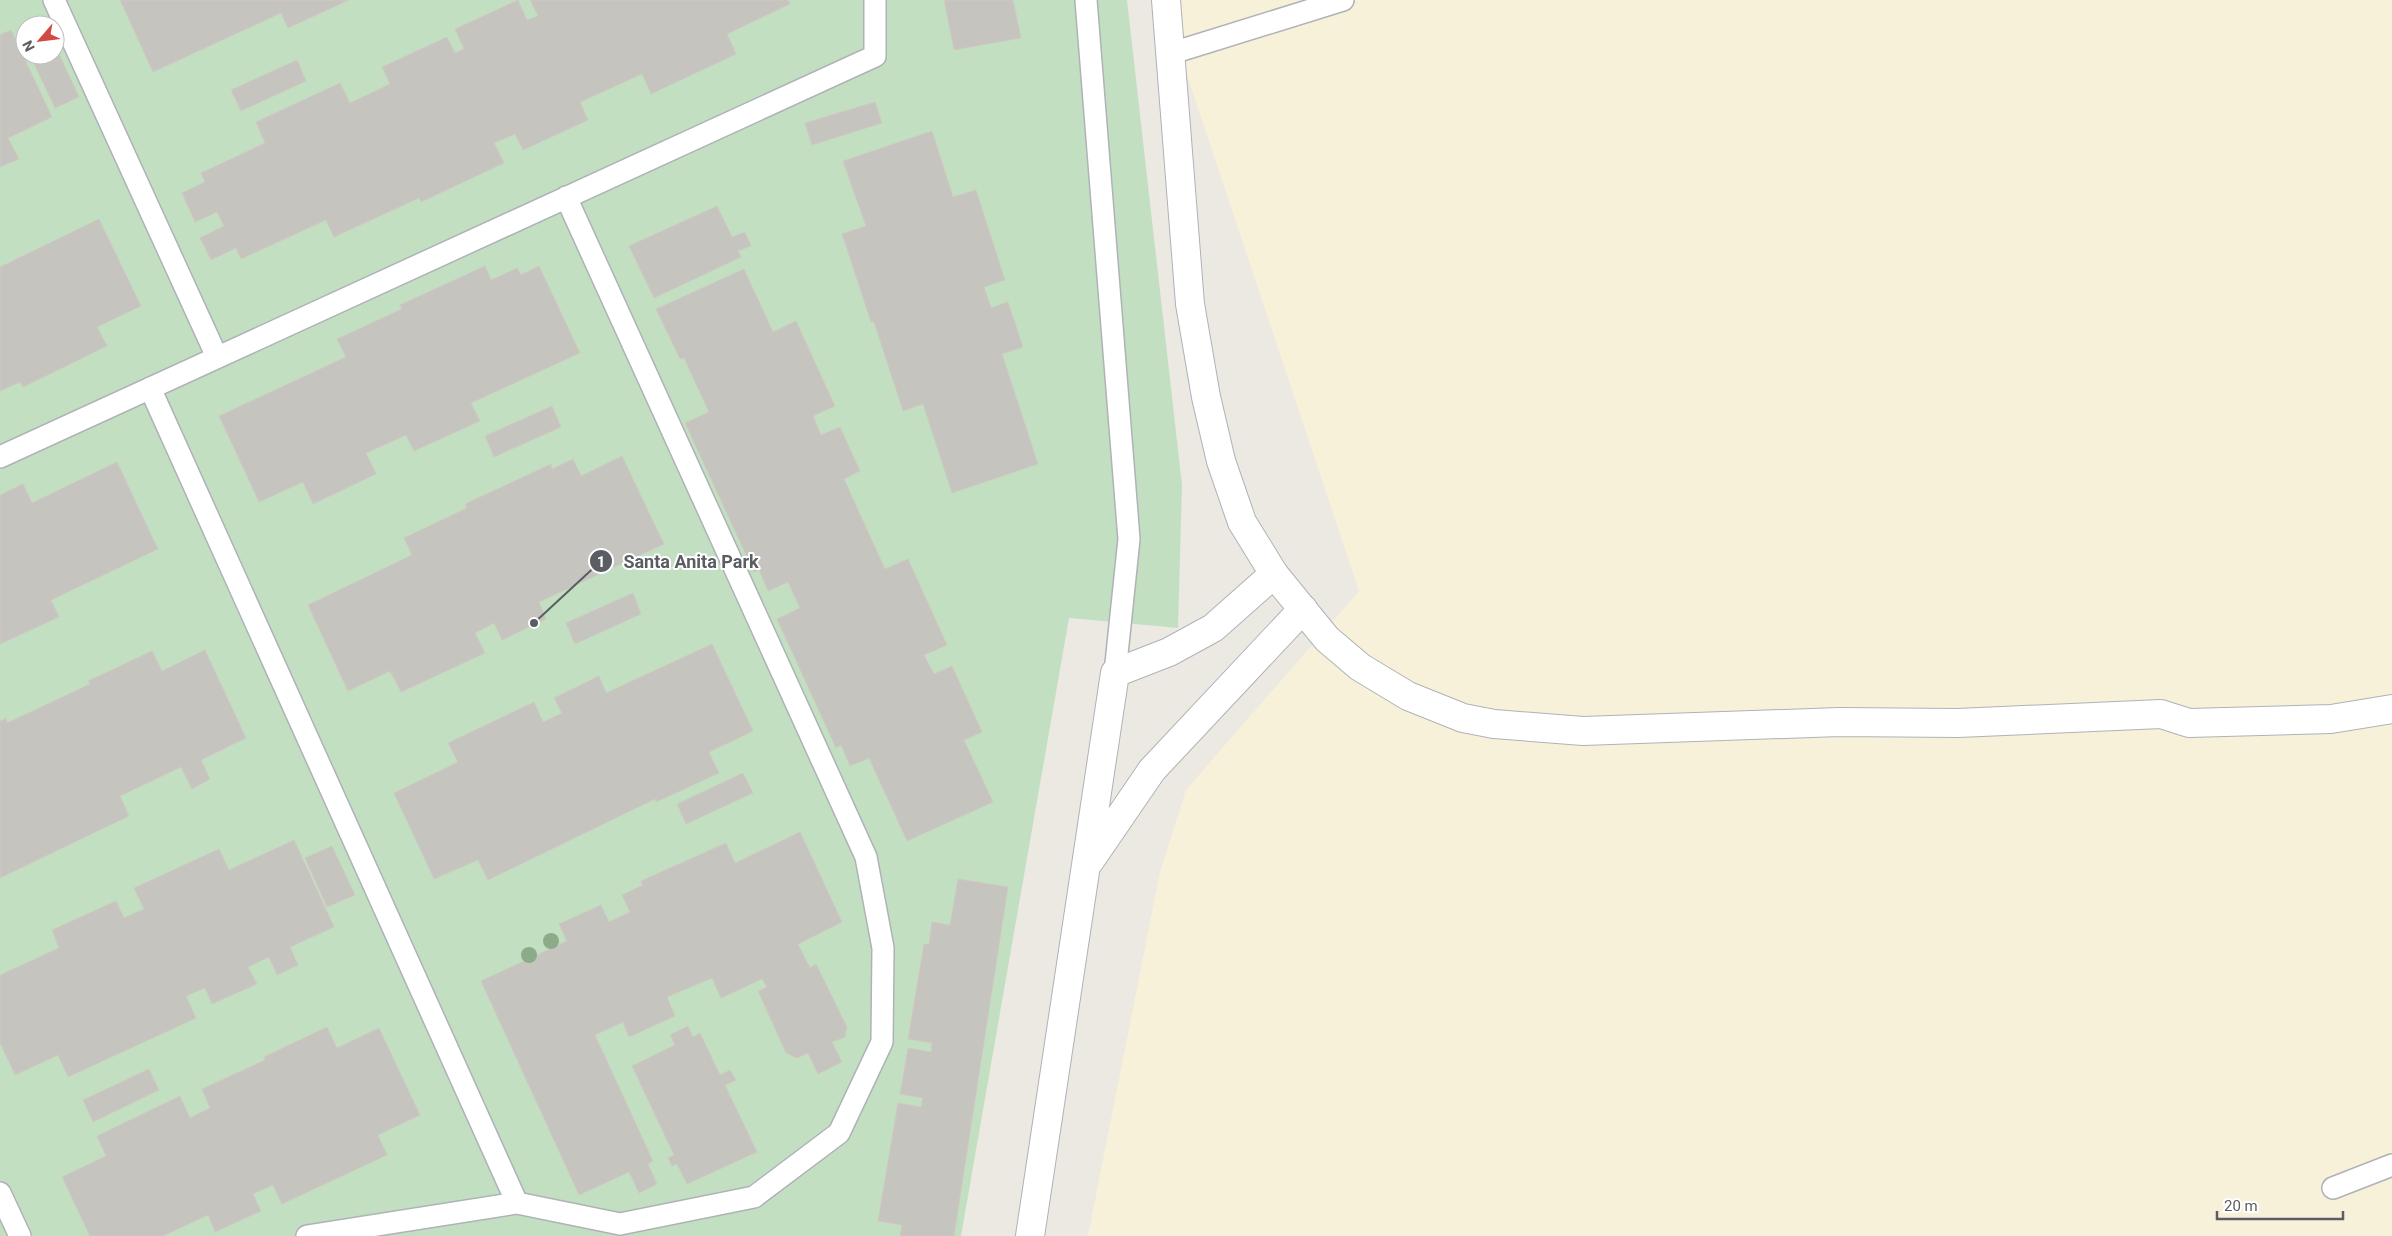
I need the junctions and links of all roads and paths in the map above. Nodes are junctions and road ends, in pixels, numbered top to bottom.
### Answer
1 (54, 0) edge
2 (875, 0) edge
3 (1086, 0) edge
4 (1166, 0) edge
5 (1343, 0) edge
6 (1169, 54) junction
7 (566, 197) junction
8 (217, 358) junction
9 (150, 388) junction
10 (0, 457) edge
11 (1274, 574) junction
12 (1304, 609) junction
13 (1115, 673) junction
14 (2392, 709) edge
15 (1085, 867) junction
16 (2392, 1165) edge
17 (2333, 1188) dead end
18 (0, 1193) edge
19 (517, 1202) junction
20 (20, 1236) edge
21 (307, 1236) edge
22 (1030, 1236) edge

1 - 8 lane
2 - 7 lane
3 - 13 lane
4 - 6 street
5 - 6 lane
6 - 11 street
7 - 8 lane
7 - 19 lane
8 - 9 lane
9 - 10 lane
9 - 19 lane
11 - 12 street
11 - 13 street
12 - 14 street
12 - 15 street
13 - 15 street
15 - 22 street
16 - 17 lane
18 - 20 lane
19 - 21 lane

